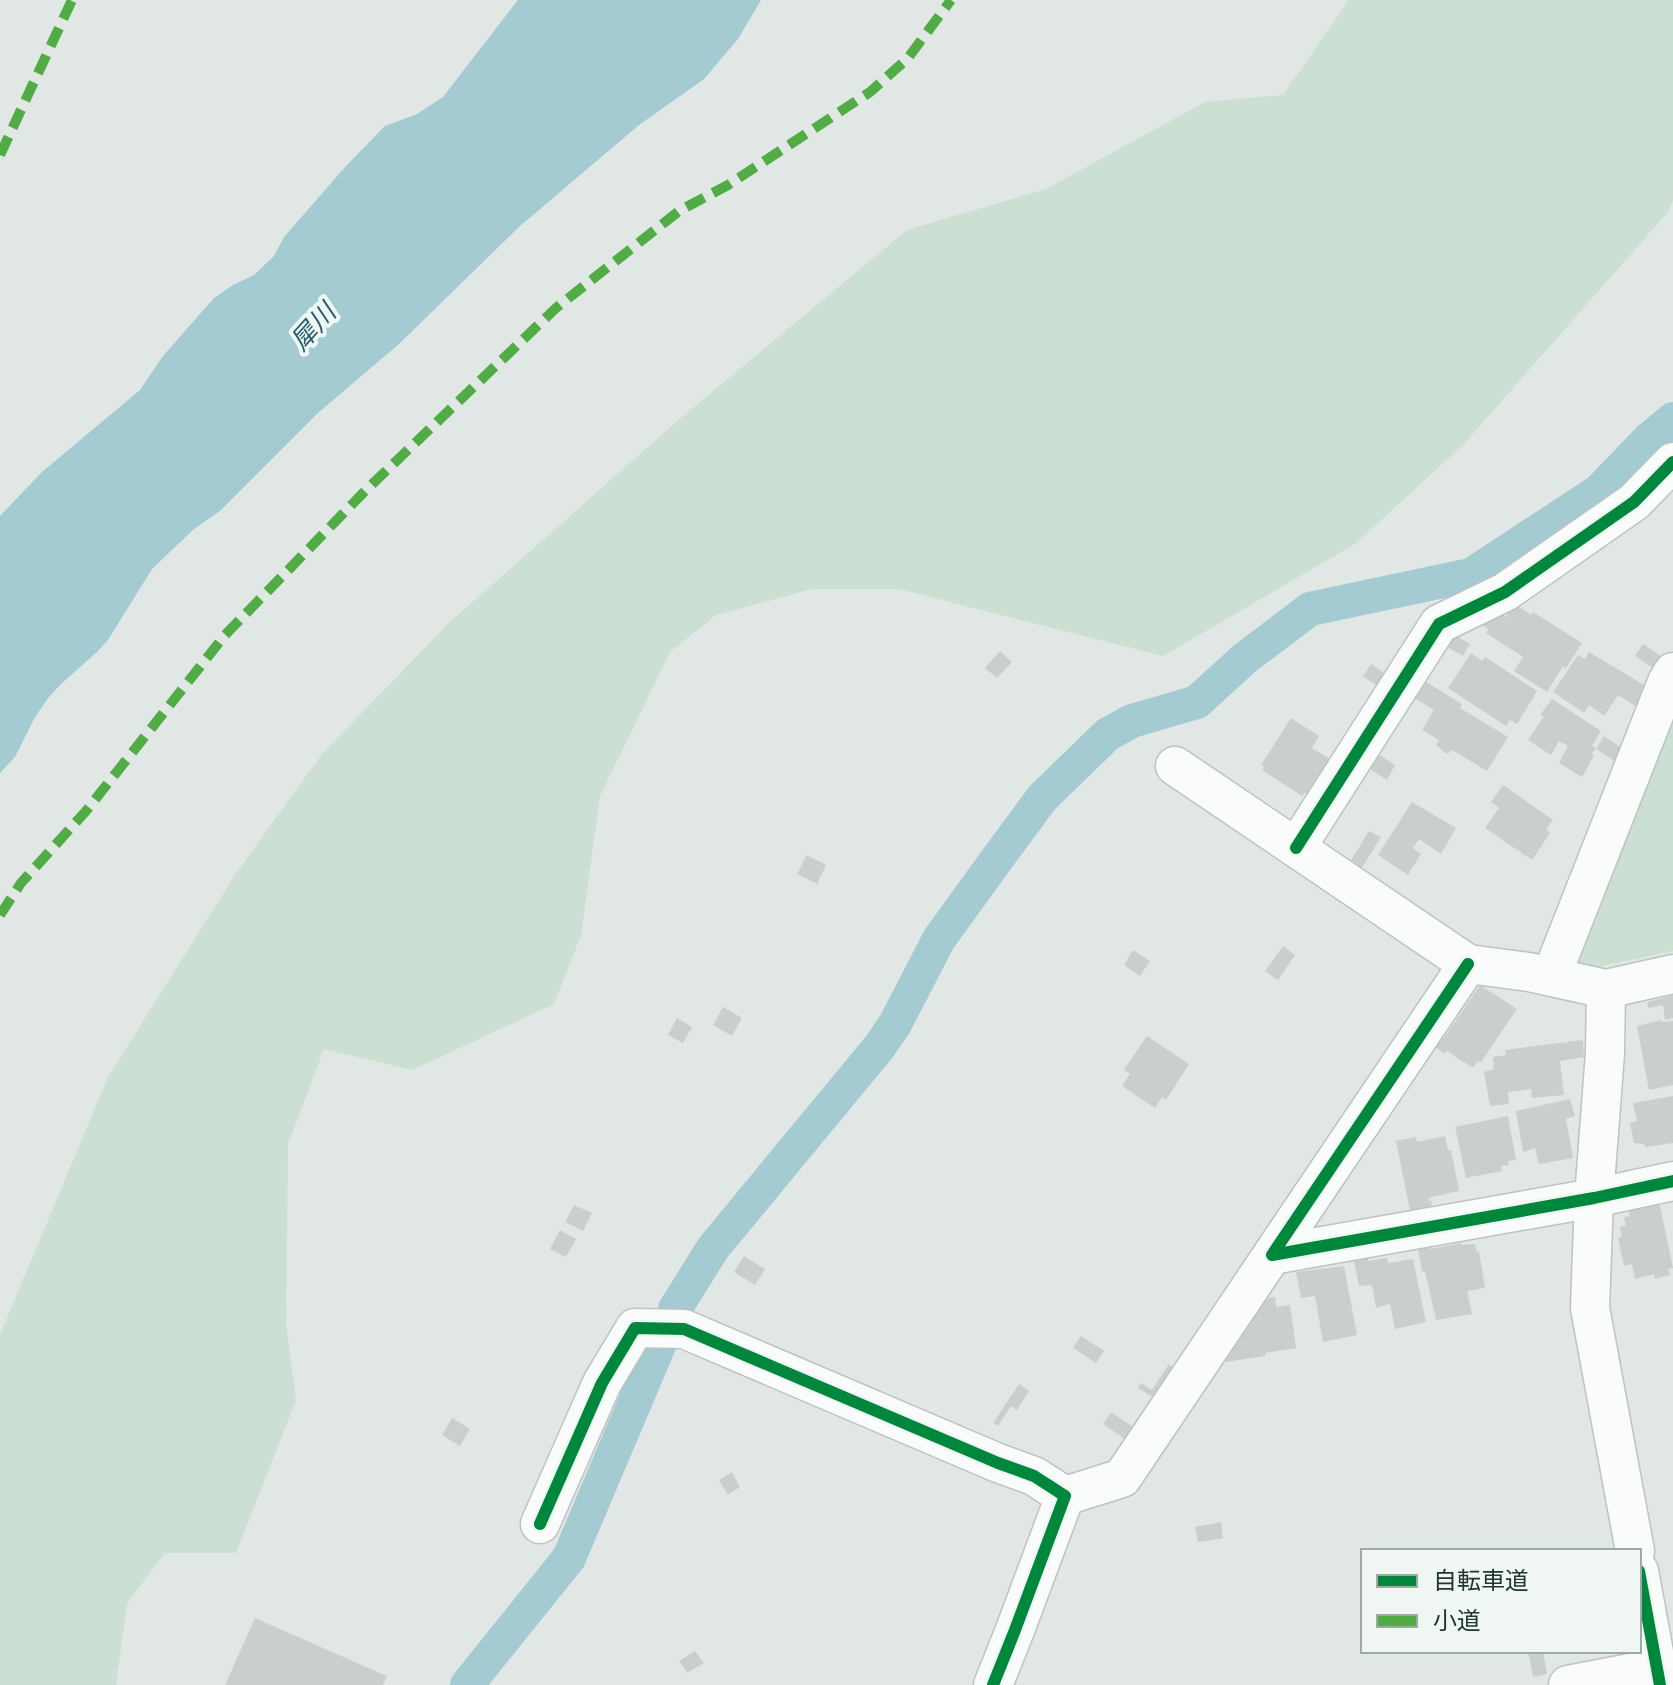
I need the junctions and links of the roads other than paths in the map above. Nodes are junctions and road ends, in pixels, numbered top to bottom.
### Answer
1 (1673, 462) edge
2 (1673, 672) edge
3 (1175, 766) dead end
4 (1296, 848) junction
5 (1468, 964) junction
6 (1673, 974) edge
7 (1551, 977) junction
8 (1606, 989) junction
9 (1673, 1181) edge
10 (1594, 1198) junction
11 (1272, 1255) junction
12 (1065, 1496) junction
13 (540, 1524) dead end
14 (1635, 1549) edge
15 (1641, 1582) edge
16 (1659, 1676) edge
17 (993, 1685) edge
18 (1568, 1685) edge

1 - 4 street
2 - 7 street
3 - 4 street
4 - 5 street
5 - 7 street
5 - 11 street
6 - 8 street
7 - 8 street
8 - 10 street
9 - 10 street
10 - 11 street
10 - 14 street
11 - 12 street
12 - 13 street
12 - 17 street
15 - 16 street
16 - 18 street

